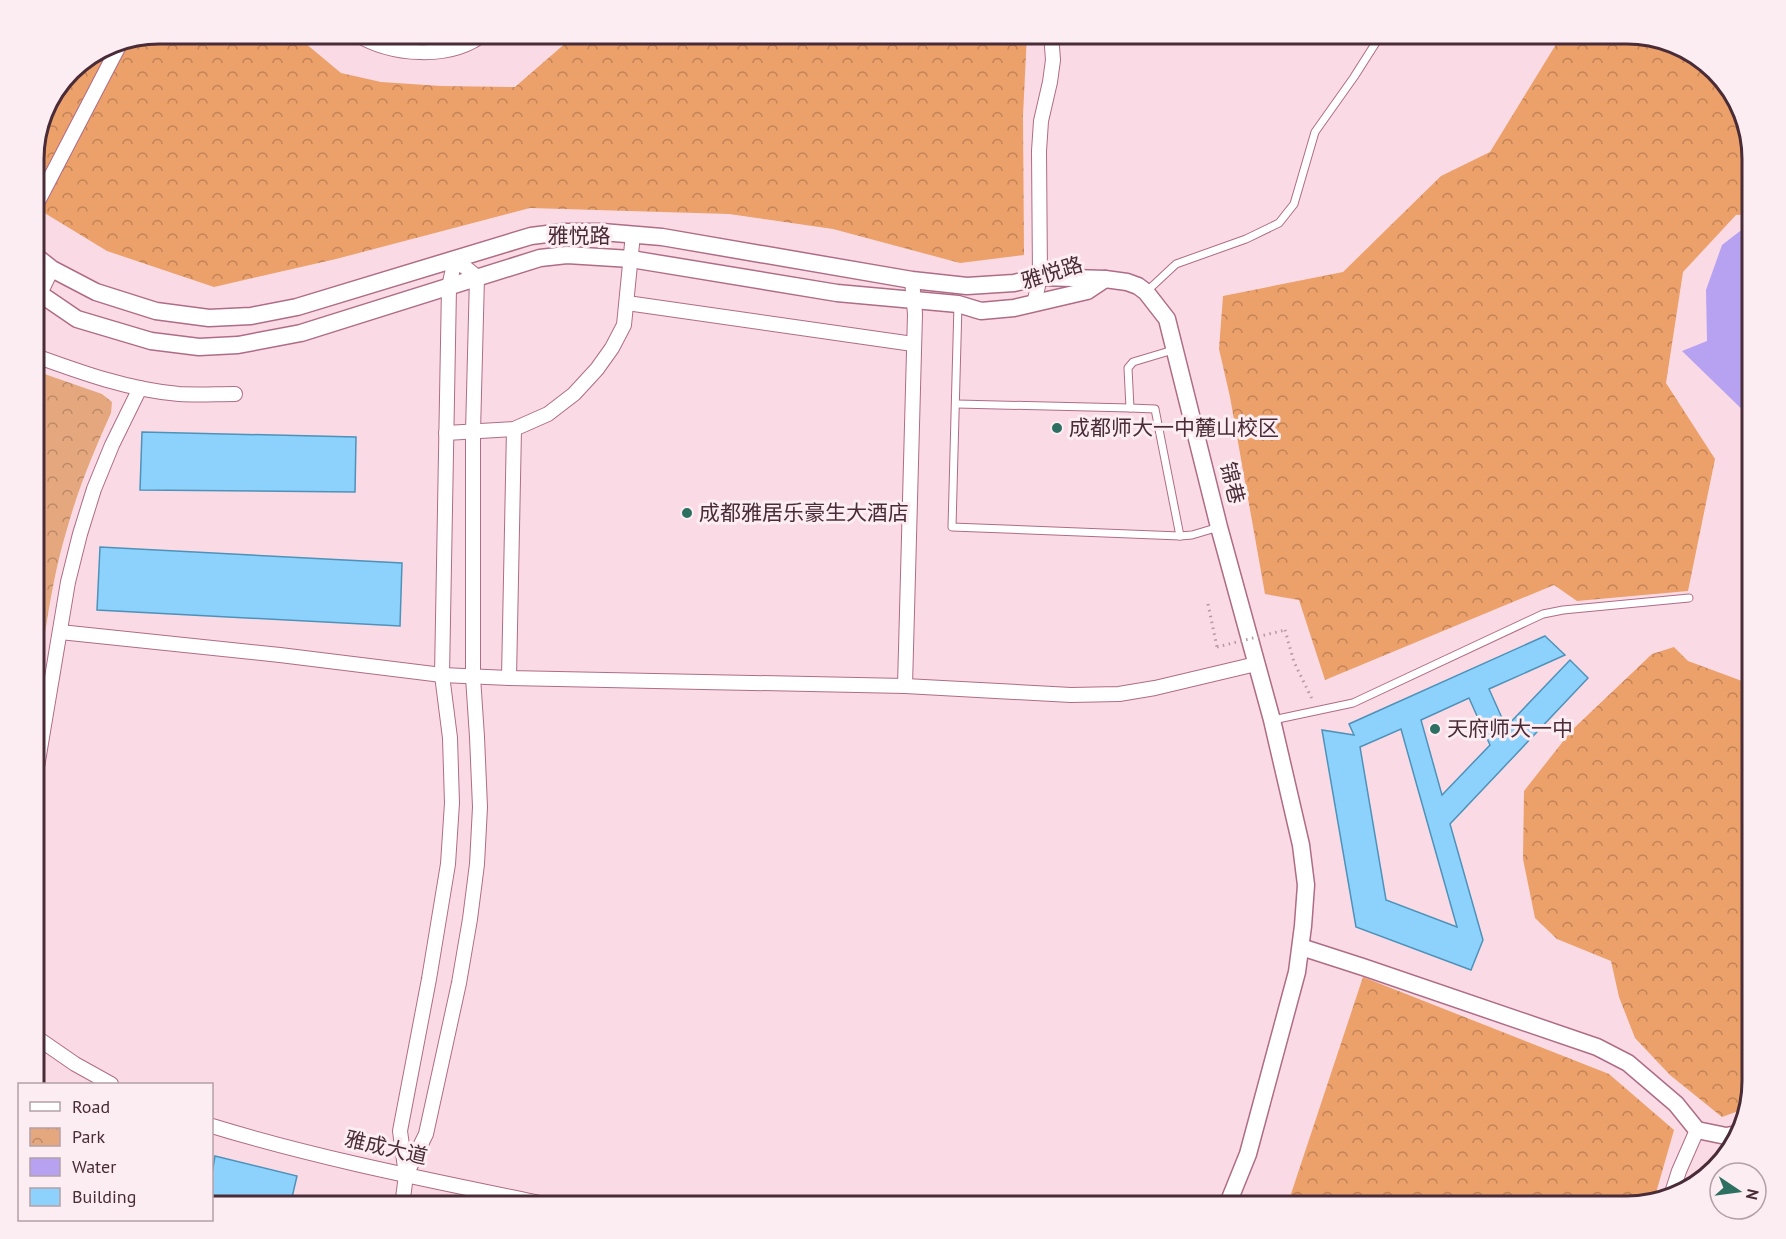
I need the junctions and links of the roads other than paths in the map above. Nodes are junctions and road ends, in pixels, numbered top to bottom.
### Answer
1 (382, 44) edge
2 (465, 44) edge
3 (1052, 44) edge
4 (1375, 44) edge
5 (116, 52) edge
6 (44, 190) edge
7 (633, 234) junction
8 (455, 259) junction
9 (631, 260) junction
10 (44, 263) edge
11 (52, 269) junction
12 (477, 277) junction
13 (1040, 277) junction
14 (1106, 279) junction
15 (912, 280) junction
16 (44, 283) edge
17 (449, 286) junction
18 (1146, 292) junction
19 (915, 300) junction
20 (44, 301) edge
21 (627, 303) junction
22 (958, 304) junction
23 (1034, 304) junction
24 (914, 344) junction
25 (1175, 349) junction
26 (44, 359) edge
27 (140, 388) junction
28 (235, 394) dead end
29 (957, 404) junction
30 (1130, 408) junction
31 (514, 429) junction
32 (473, 432) junction
33 (446, 433) junction
34 (1220, 527) junction
35 (1180, 536) junction
36 (1689, 598) dead end
37 (60, 632) junction
38 (1256, 664) junction
39 (442, 675) junction
40 (473, 677) junction
41 (509, 678) junction
42 (905, 686) junction
43 (1272, 720) junction
44 (44, 726) edge
45 (1301, 947) junction
46 (44, 1043) edge
47 (109, 1083) edge
48 (213, 1126) edge
49 (1697, 1130) junction
50 (1728, 1136) edge
51 (406, 1175) junction
52 (1674, 1185) edge
53 (403, 1196) edge
54 (506, 1196) edge
55 (1231, 1196) edge

1 - 2 street
3 - 13 street
4 - 18 lane
5 - 6 street
7 - 8 street, 锦巷
7 - 9 street
7 - 15 street, 锦巷
8 - 11 street, 锦巷
8 - 12 street
8 - 17 street
9 - 12 street, 雅悦路
9 - 19 street, 雅悦路
9 - 21 street
10 - 11 street
11 - 16 street
12 - 17 street, 雅悦路
12 - 32 street
13 - 14 street, 锦巷
13 - 15 street, 锦巷
13 - 23 street
14 - 18 street, 锦巷
14 - 23 street, 雅悦路
15 - 19 street
17 - 20 street, 雅悦路
17 - 33 street
18 - 25 street, 锦巷
19 - 22 street, 雅悦路
19 - 24 street
21 - 24 street
21 - 31 street
22 - 23 street, 雅悦路
22 - 29 lane
24 - 42 street
25 - 30 lane
25 - 34 street, 锦巷
26 - 27 street
27 - 28 street
27 - 37 street
29 - 30 lane
29 - 35 lane
30 - 35 lane
31 - 32 street
31 - 41 street
32 - 33 street
32 - 40 street
33 - 39 street
34 - 35 lane
34 - 38 street, 锦巷
36 - 43 lane
37 - 39 street
37 - 44 street
38 - 42 street
38 - 43 street, 锦巷
39 - 40 street
39 - 51 street
40 - 41 street
40 - 51 street
41 - 42 street
43 - 45 street, 锦巷
45 - 49 street
45 - 55 street, 锦巷
46 - 47 street
48 - 51 street, 雅成大道
49 - 50 street
49 - 52 street
51 - 53 street
51 - 54 street, 雅成大道

